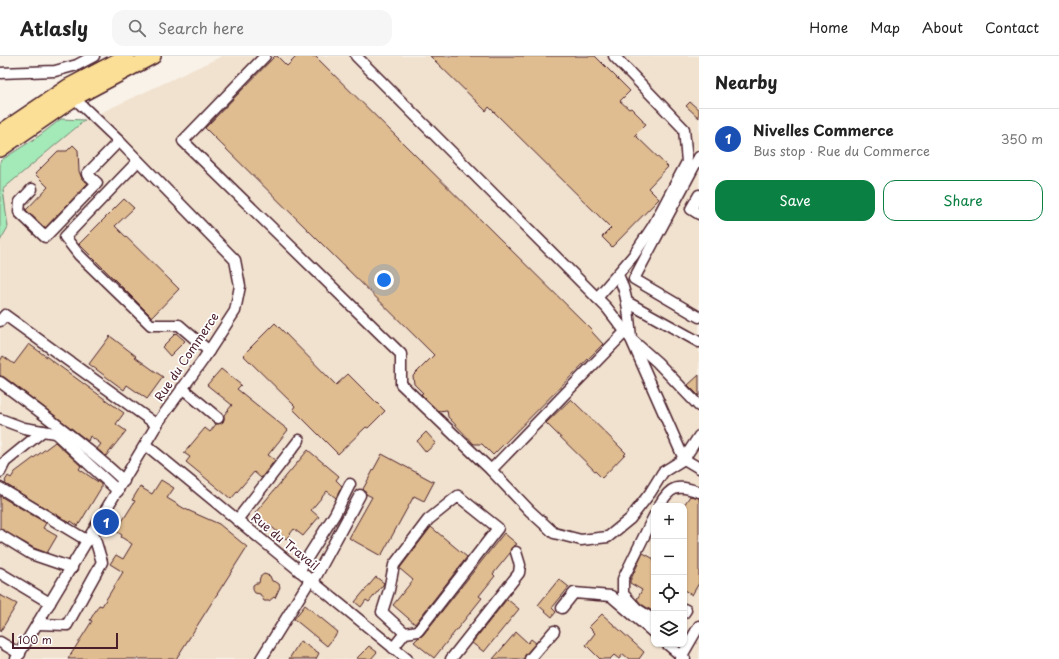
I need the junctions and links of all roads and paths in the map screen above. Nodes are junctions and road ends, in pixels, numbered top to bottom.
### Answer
1 (94, 56) edge
2 (127, 56) edge
3 (154, 56) edge
4 (265, 56) edge
5 (356, 56) edge
6 (614, 56) edge
7 (0, 73) edge
8 (74, 98) junction
9 (0, 133) edge
10 (119, 141) junction
11 (0, 149) edge
12 (699, 158) edge
13 (138, 161) junction
14 (32, 189) dead end
15 (699, 195) edge
16 (699, 214) edge
17 (618, 275) junction
18 (597, 298) junction
19 (627, 302) junction
20 (699, 317) edge
21 (0, 321) edge
22 (628, 335) junction
23 (699, 342) edge
24 (209, 351) junction
25 (0, 382) edge
26 (182, 388) junction
27 (699, 406) edge
28 (218, 418) dead end
29 (0, 419) edge
30 (157, 425) junction
31 (43, 431) junction
32 (699, 436) edge
33 (299, 440) dead end
34 (146, 445) junction
35 (684, 459) junction
36 (699, 468) edge
37 (491, 470) junction
38 (0, 472) edge
39 (124, 481) junction
40 (350, 484) dead end
41 (0, 488) edge
42 (118, 491) junction
43 (699, 492) edge
44 (360, 495) dead end
45 (661, 503) edge
46 (237, 520) junction
47 (651, 522) edge
48 (0, 536) edge
49 (90, 537) junction
50 (516, 552) dead end
51 (72, 568) junction
52 (299, 571) junction
53 (0, 573) edge
54 (312, 581) junction
55 (50, 603) junction
56 (562, 608) dead end
57 (651, 618) edge
58 (38, 624) junction
59 (699, 626) edge
60 (651, 630) edge
61 (554, 631) dead end
62 (405, 634) junction
63 (0, 642) edge
64 (672, 647) edge
65 (393, 648) junction
66 (18, 656) edge
67 (682, 658) edge
68 (261, 659) edge
69 (407, 659) edge
70 (451, 659) edge
71 (530, 659) edge

1 - 7 street
2 - 9 highway
3 - 8 highway
4 - 37 street
5 - 18 street
6 - 17 street
8 - 10 street, Rue du Commerce
8 - 11 highway
10 - 13 street, Rue du Commerce
10 - 14 street
12 - 20 street
13 - 24 street, Rue du Commerce
13 - 24 street
15 - 16 street
17 - 18 street
17 - 19 street
18 - 22 street
19 - 22 street
19 - 23 street
21 - 30 street
22 - 27 street
22 - 35 street
22 - 37 street
24 - 26 street, Rue du Commerce
25 - 39 street
26 - 28 street
26 - 30 street, Rue du Commerce
29 - 31 street
30 - 34 street, Rue du Commerce
31 - 38 street
31 - 42 street
32 - 35 street
33 - 46 street
34 - 39 street, Rue du Commerce
34 - 46 street, Rue du Travail
35 - 36 street
35 - 37 street
39 - 42 street, Rue du Commerce
40 - 52 street
41 - 49 street
42 - 49 street, Rue du Commerce
43 - 45 street
44 - 54 street
46 - 52 street, Rue du Travail
47 - 57 street
48 - 51 street
49 - 51 street, Rue du Commerce
49 - 58 street
50 - 70 street
51 - 55 street, Rue du Commerce
52 - 54 street, Rue du Travail
53 - 55 street
54 - 65 street, Rue du Travail
54 - 68 street
55 - 58 street, Rue du Commerce
56 - 60 street
58 - 66 street, Rue du Commerce
59 - 67 street
61 - 71 street
62 - 62 street
62 - 65 street
63 - 66 street
64 - 67 street
65 - 69 street, Rue du Travail

